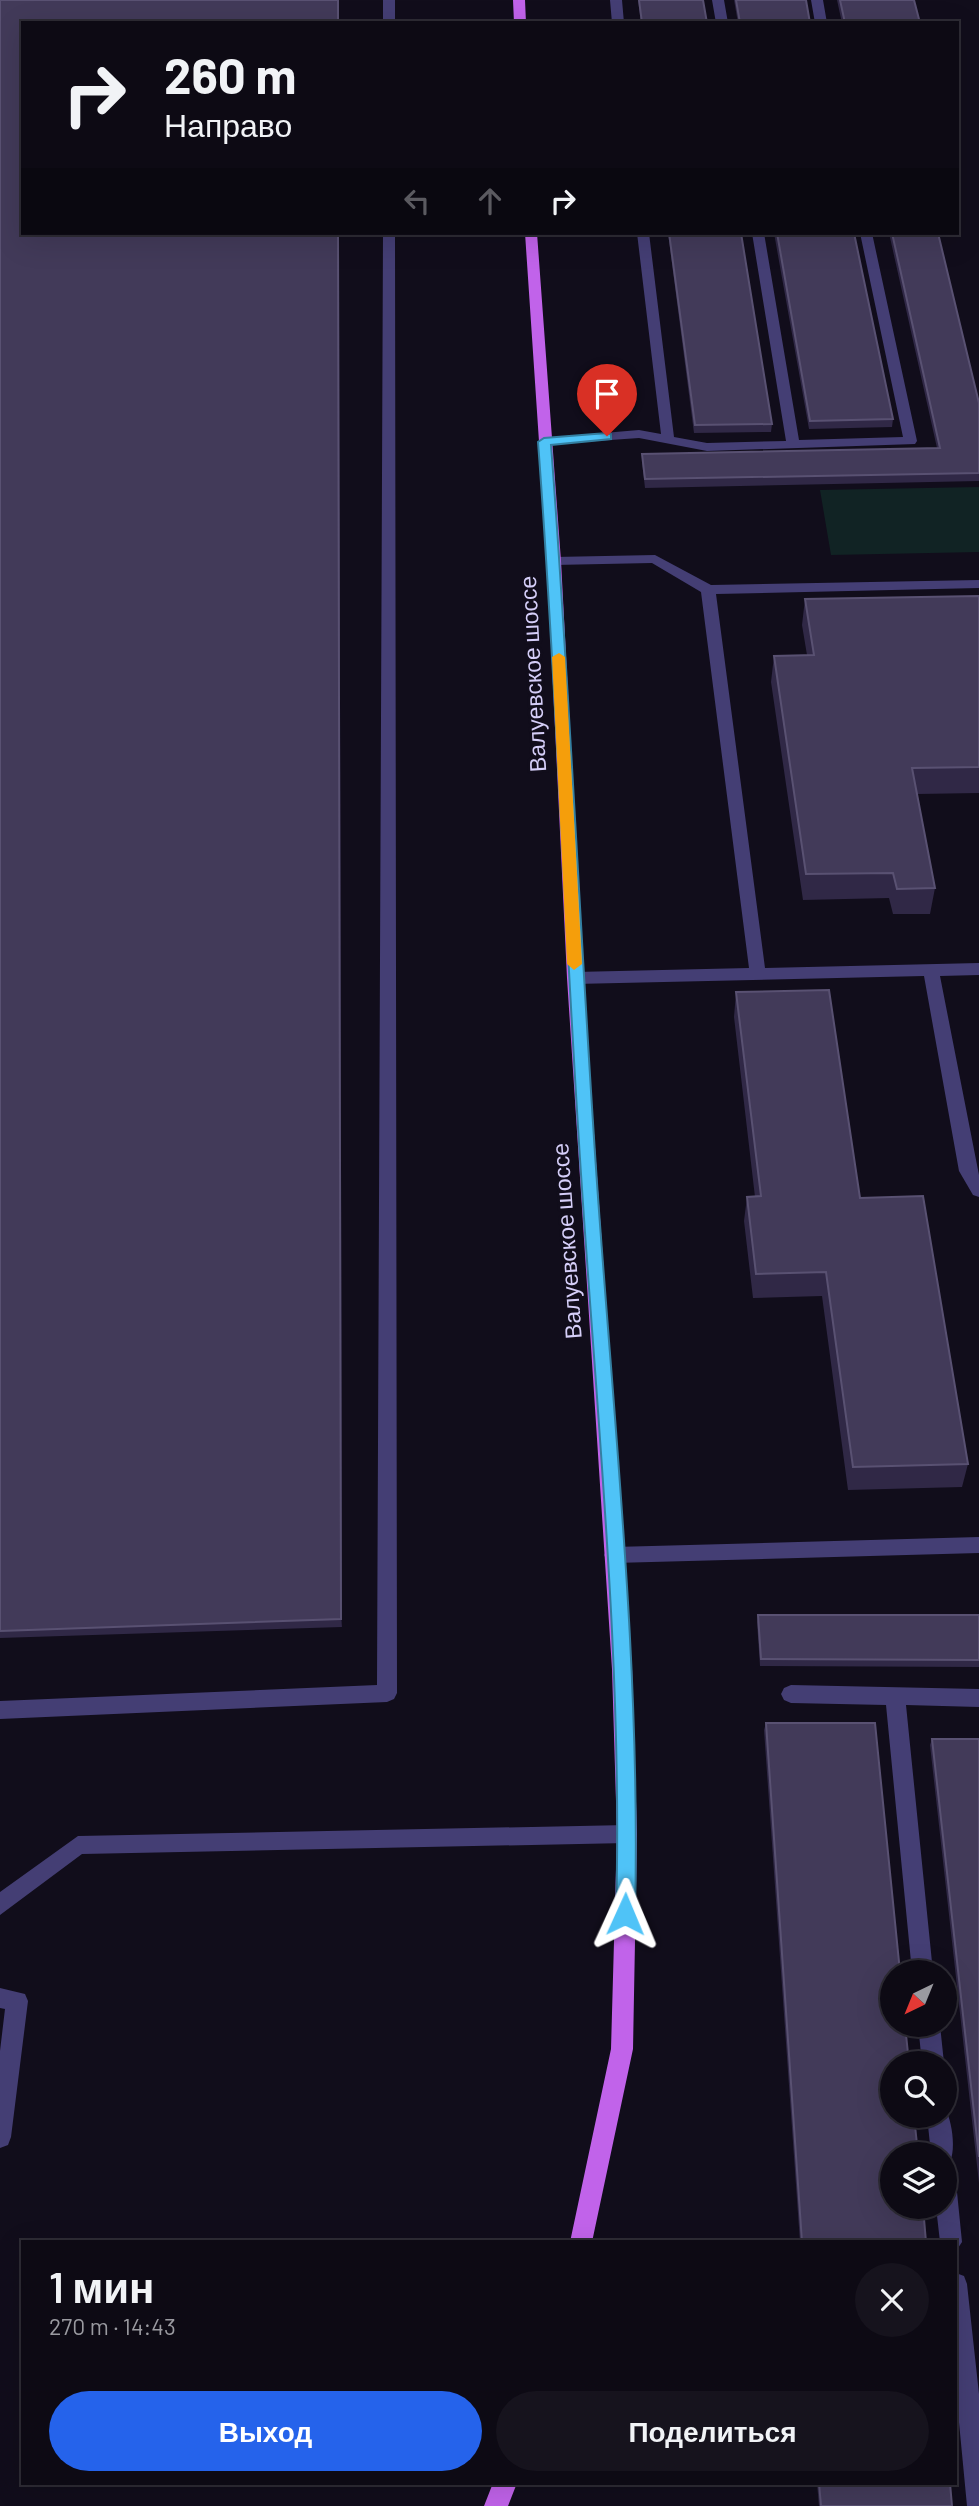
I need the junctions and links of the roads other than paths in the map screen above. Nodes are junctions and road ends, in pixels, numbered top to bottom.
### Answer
1 (389, 0) edge
2 (519, 0) edge
3 (616, 0) edge
4 (718, 0) edge
5 (817, 0) edge
6 (389, 21) edge
7 (520, 21) edge
8 (618, 21) edge
9 (722, 21) edge
10 (821, 21) edge
11 (389, 235) edge
12 (531, 235) edge
13 (643, 235) edge
14 (758, 235) edge
15 (866, 235) edge
16 (668, 439) junction
17 (544, 442) junction
18 (793, 445) junction
19 (554, 561) junction
20 (979, 584) edge
21 (708, 590) junction
22 (979, 969) edge
23 (931, 970) junction
24 (758, 974) junction
25 (575, 978) junction
26 (979, 1190) edge
27 (979, 1545) edge
28 (614, 1555) junction
29 (790, 1694) dead end
30 (895, 1696) junction
31 (979, 1698) edge
32 (0, 1710) edge
33 (627, 1834) junction
34 (0, 1906) edge
35 (922, 1960) edge
36 (0, 1998) edge
37 (0, 2137) edge
38 (949, 2219) edge
39 (581, 2240) edge
40 (951, 2240) edge
41 (957, 2294) edge
42 (504, 2485) edge
43 (496, 2506) edge
44 (979, 2506) edge

1 - 6 lane
2 - 7 main road
3 - 8 lane
4 - 9 lane
5 - 10 lane
11 - 32 lane
12 - 17 main road, Валуевское шоссе
13 - 16 lane
14 - 18 lane
15 - 18 lane
16 - 17 lane
16 - 18 lane
17 - 19 main road, Валуевское шоссе
19 - 21 lane
19 - 25 main road, Валуевское шоссе
20 - 21 lane
21 - 24 lane
22 - 23 lane
23 - 24 lane
23 - 26 lane
24 - 25 lane
25 - 28 main road, Валуевское шоссе
27 - 28 lane
28 - 33 main road, Валуевское шоссе
29 - 30 lane
30 - 31 lane
30 - 35 lane
33 - 34 lane
33 - 39 main road, Валуевское шоссе
36 - 37 lane
38 - 40 lane
41 - 44 lane
42 - 43 main road

